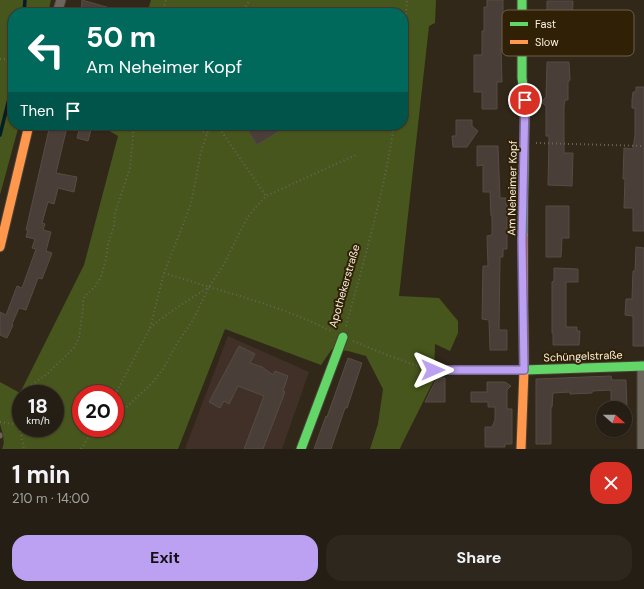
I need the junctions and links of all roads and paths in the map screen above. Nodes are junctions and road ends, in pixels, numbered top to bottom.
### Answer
1 (522, 56) edge
2 (28, 130) edge
3 (134, 130) edge
4 (201, 130) edge
5 (208, 130) edge
6 (220, 130) edge
7 (393, 130) edge
8 (207, 134) junction
9 (525, 143) junction
10 (644, 146) edge
11 (358, 154) dead end
12 (266, 196) junction
13 (0, 247) edge
14 (164, 273) junction
15 (209, 287) junction
16 (150, 328) junction
17 (342, 337) junction
18 (643, 366) edge
19 (433, 370) joint
20 (524, 370) junction
21 (31, 385) edge
22 (120, 385) edge
23 (124, 410) edge
24 (0, 422) edge
25 (12, 424) edge
26 (22, 437) edge
27 (89, 437) edge
28 (24, 449) edge
29 (81, 449) edge
30 (301, 449) edge
31 (521, 449) edge
32 (642, 449) edge

1 - 9 street, Am Neheimer Kopf
2 - 13 street
3 - 21 path
4 - 8 path
5 - 8 path
6 - 12 path
7 - 17 path, Apothekerstraße
8 - 14 path
9 - 10 path
9 - 20 street, Am Neheimer Kopf
11 - 12 path
12 - 15 path
14 - 15 path
14 - 16 path
15 - 16 path
15 - 17 path
15 - 23 path
16 - 22 path
17 - 19 path
17 - 30 street, Apothekerstraße
18 - 20 street, Schüngelstraße
18 - 32 street
19 - 20 lane
20 - 31 street, Am Neheimer Kopf
24 - 25 path
26 - 28 path
27 - 29 path

